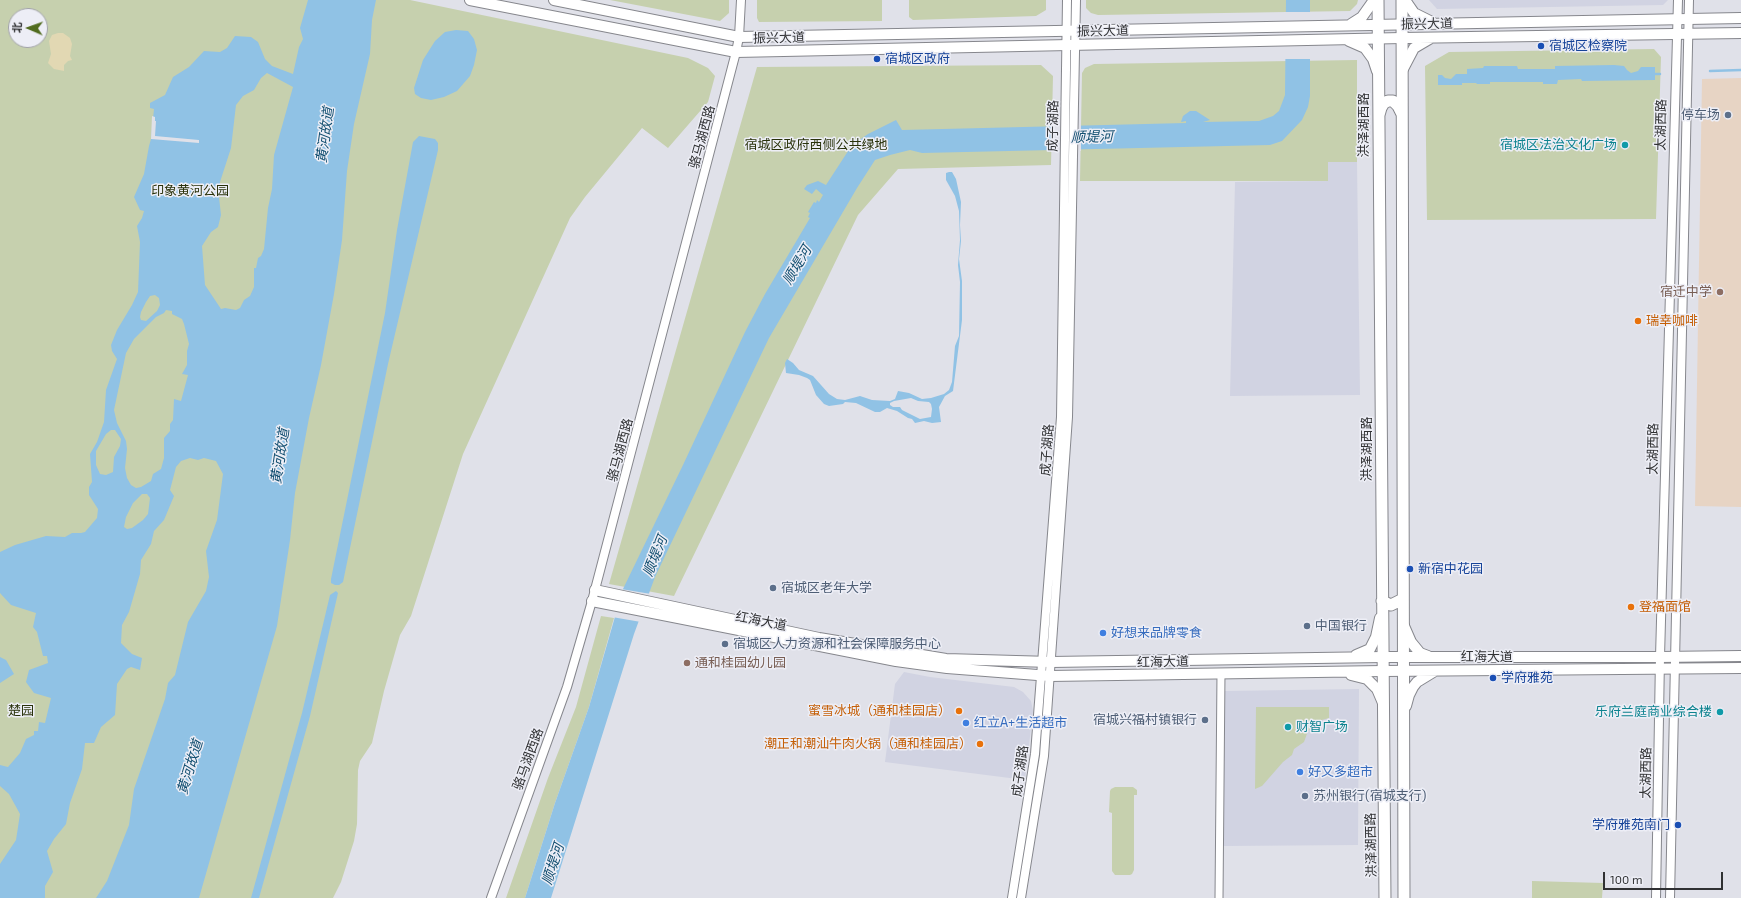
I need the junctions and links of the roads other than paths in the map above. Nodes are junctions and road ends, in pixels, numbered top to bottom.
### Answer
1 (470, 0) edge
2 (554, 0) edge
3 (741, 0) edge
4 (1067, 0) edge
5 (1076, 0) edge
6 (1374, 0) edge
7 (1378, 0) edge
8 (1404, 0) edge
9 (1678, 0) edge
10 (1689, 0) edge
11 (1741, 18) edge
12 (1676, 19) junction
13 (1687, 19) junction
14 (1618, 20) junction
15 (1433, 23) junction
16 (1458, 23) junction
17 (1351, 24) junction
18 (1378, 24) junction
19 (1403, 24) junction
20 (1332, 25) junction
21 (1072, 30) junction
22 (1741, 32) edge
23 (1676, 34) junction
24 (1687, 34) junction
25 (1617, 35) junction
26 (739, 37) junction
27 (1433, 37) junction
28 (1457, 37) junction
29 (1377, 38) junction
30 (1402, 38) junction
31 (1332, 39) junction
32 (1343, 39) junction
33 (1072, 45) junction
34 (736, 52) junction
35 (1402, 71) junction
36 (1378, 72) junction
37 (1402, 117) junction
38 (1378, 118) junction
39 (595, 590) junction
40 (1403, 599) junction
41 (592, 602) junction
42 (1382, 605) junction
43 (1403, 620) junction
44 (1741, 656) edge
45 (1350, 657) junction
46 (1383, 657) junction
47 (1403, 657) junction
48 (1430, 657) junction
49 (1660, 657) junction
50 (1675, 657) junction
51 (1046, 662) junction
52 (1741, 668) edge
53 (1660, 669) junction
54 (1675, 669) junction
55 (1435, 670) junction
56 (1383, 671) junction
57 (1403, 671) junction
58 (1329, 672) junction
59 (1221, 673) junction
60 (1045, 676) junction
61 (1383, 703) junction
62 (1403, 720) junction
63 (1384, 733) junction
64 (1403, 733) junction
65 (491, 898) edge
66 (1012, 898) edge
67 (1021, 898) edge
68 (1219, 898) edge
69 (1385, 898) edge
70 (1404, 898) edge
71 (1656, 898) edge
72 (1670, 898) edge

1 - 34 main road, 振兴大道
2 - 26 main road, 振兴大道
3 - 26 street, 骆马湖西路
4 - 21 street, 成子湖路
5 - 21 street, 成子湖路
6 - 17 main road
7 - 18 main road, 洪泽湖西路
8 - 15 main road
8 - 19 main road
9 - 12 street, 太湖西路
10 - 13 street, 太湖西路
11 - 13 main road, 振兴大道
11 - 22 main road
12 - 13 main road, 振兴大道
12 - 14 main road, 振兴大道
12 - 23 street, 太湖西路
13 - 24 street, 太湖西路
14 - 16 main road, 振兴大道
14 - 25 main road
15 - 16 main road, 振兴大道
15 - 19 main road, 振兴大道
16 - 28 main road
17 - 18 main road, 振兴大道
17 - 20 main road, 振兴大道
18 - 19 main road, 振兴大道
18 - 29 main road, 洪泽湖西路
19 - 30 main road
20 - 21 main road, 振兴大道
20 - 31 main road
21 - 26 main road, 振兴大道
21 - 33 street, 成子湖路
22 - 24 main road, 振兴大道
23 - 24 main road, 振兴大道
23 - 25 main road, 振兴大道
23 - 49 street, 太湖西路
24 - 50 street, 太湖西路
25 - 28 main road, 振兴大道
26 - 34 street, 骆马湖西路
27 - 28 main road, 振兴大道
27 - 30 main road, 振兴大道
27 - 35 main road
29 - 30 main road, 振兴大道
29 - 32 main road, 振兴大道
29 - 36 main road, 洪泽湖西路
30 - 35 main road
31 - 32 main road, 振兴大道
31 - 33 main road, 振兴大道
32 - 36 main road
33 - 34 main road, 振兴大道
33 - 51 street, 成子湖路
33 - 51 street, 成子湖路
34 - 39 street, 骆马湖西路
35 - 37 main road
36 - 38 main road, 洪泽湖西路
37 - 38 main road
37 - 40 main road
38 - 42 main road, 洪泽湖西路
39 - 41 street, 骆马湖西路
39 - 51 main road, 红海大道
40 - 42 main road
40 - 43 main road
41 - 60 main road, 红海大道
41 - 65 street, 骆马湖西路
42 - 45 main road
42 - 46 main road, 洪泽湖西路
43 - 47 main road
43 - 48 main road
44 - 50 main road, 红海大道
45 - 46 main road, 红海大道
45 - 51 main road, 红海大道
46 - 47 main road, 红海大道
46 - 56 main road, 洪泽湖西路
47 - 48 main road, 红海大道
47 - 57 main road
48 - 49 main road, 红海大道
49 - 50 main road, 红海大道
49 - 53 street, 太湖西路
50 - 54 street, 太湖西路
51 - 60 street, 成子湖路
52 - 54 main road, 红海大道
53 - 54 main road, 红海大道
53 - 55 main road, 红海大道
53 - 71 street, 太湖西路
54 - 72 street, 太湖西路
55 - 57 main road, 红海大道
55 - 62 main road
56 - 57 main road, 红海大道
56 - 58 main road, 红海大道
56 - 61 main road, 洪泽湖西路
57 - 62 main road
58 - 59 main road, 红海大道
58 - 61 main road
59 - 60 main road, 红海大道
59 - 68 street
60 - 66 street, 成子湖路
60 - 67 street, 成子湖路
61 - 63 main road, 洪泽湖西路
62 - 64 main road
63 - 64 main road
63 - 69 main road, 洪泽湖西路
64 - 70 main road

